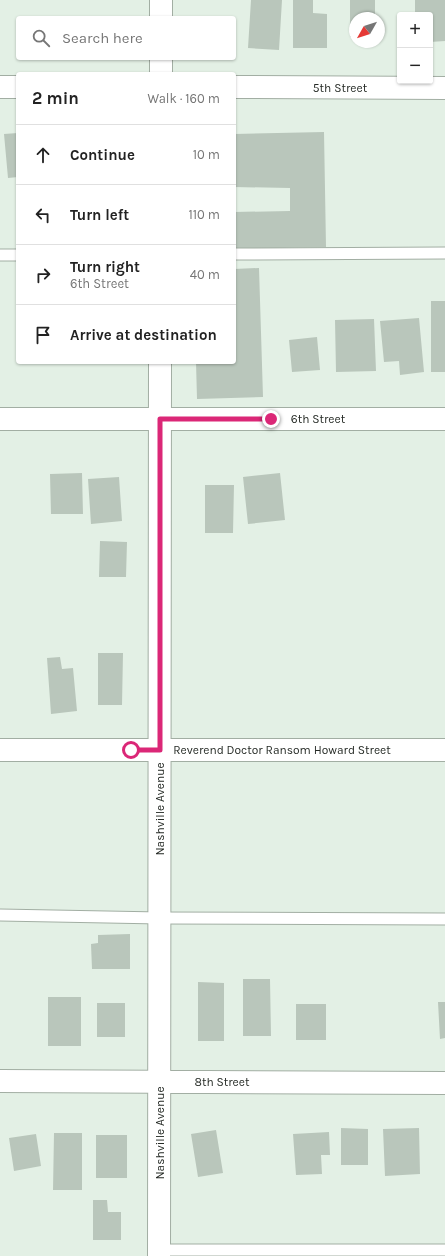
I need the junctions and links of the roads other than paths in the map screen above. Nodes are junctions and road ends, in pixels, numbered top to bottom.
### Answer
1 (161, 0) edge
2 (161, 16) edge
3 (161, 60) edge
4 (161, 72) edge
5 (0, 87) edge
6 (16, 87) edge
7 (236, 88) edge
8 (445, 88) edge
9 (236, 254) edge
10 (445, 254) edge
11 (0, 255) edge
12 (16, 255) edge
13 (160, 364) edge
14 (0, 419) edge
15 (160, 419) junction
16 (445, 419) edge
17 (0, 750) edge
18 (160, 750) junction
19 (445, 750) edge
20 (0, 915) edge
21 (160, 918) junction
22 (445, 919) edge
23 (0, 1081) edge
24 (160, 1082) junction
25 (445, 1083) edge
26 (445, 1250) edge
27 (159, 1253) edge

1 - 2 street
3 - 4 street
5 - 6 street
7 - 8 street, 5th Street
9 - 10 lane
11 - 12 lane
13 - 15 street, Nashville Avenue
14 - 15 street, 6th Street
15 - 16 street, 6th Street
15 - 18 street, Nashville Avenue
17 - 18 street, Reverend Doctor Ransom Howard Street
18 - 19 street, Reverend Doctor Ransom Howard Street
18 - 21 street, Nashville Avenue
20 - 21 lane
21 - 22 lane
21 - 24 street, Nashville Avenue
23 - 24 street, 8th Street
24 - 25 street, 8th Street
24 - 27 street, Nashville Avenue
26 - 27 lane

